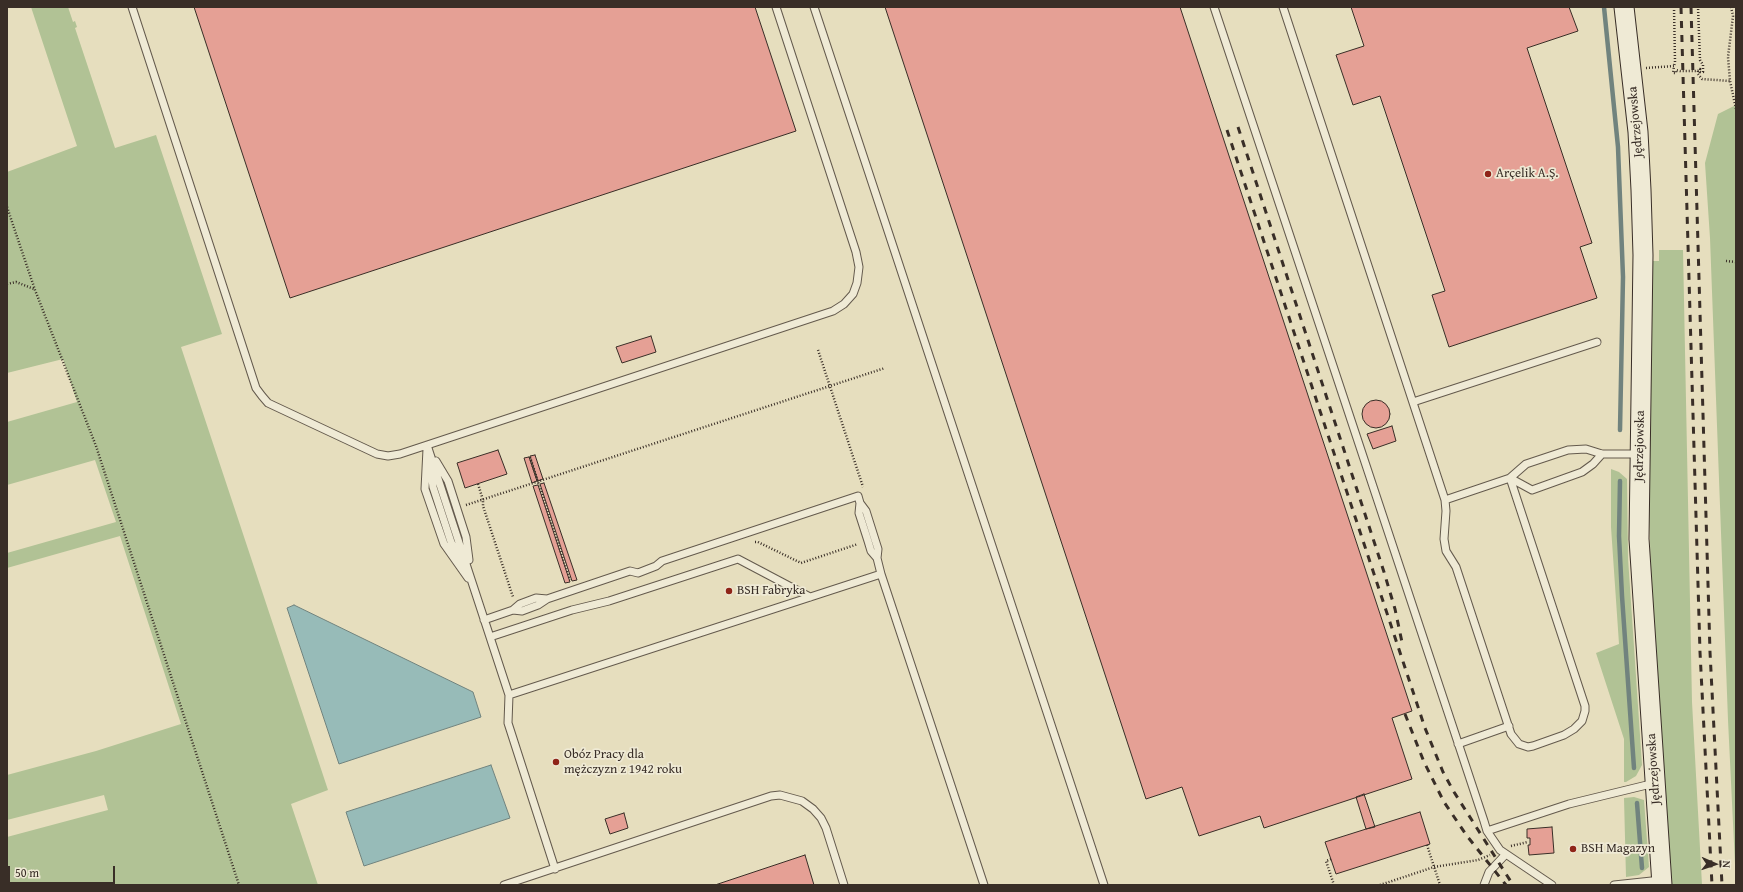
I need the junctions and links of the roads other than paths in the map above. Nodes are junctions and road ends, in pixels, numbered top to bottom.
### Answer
1 (132, 7) edge
2 (776, 7) edge
3 (814, 7) edge
4 (1214, 7) edge
5 (1283, 7) edge
6 (1624, 7) edge
7 (1597, 342) dead end
8 (1413, 402) junction
9 (427, 445) junction
10 (1602, 454) junction
11 (1640, 454) junction
12 (1510, 478) junction
13 (1444, 500) junction
14 (881, 574) junction
15 (473, 584) junction
16 (810, 597) junction
17 (484, 620) junction
18 (490, 637) junction
19 (509, 695) junction
20 (1508, 726) junction
21 (1458, 744) junction
22 (1655, 783) junction
23 (1488, 831) junction
24 (1503, 852) junction
25 (555, 869) junction
26 (1662, 882) edge
27 (504, 885) edge
28 (844, 885) edge
29 (984, 885) edge
30 (1104, 885) edge
31 (1484, 885) edge
32 (1552, 885) edge
33 (1614, 885) edge

1 - 9 lane
2 - 9 lane
3 - 30 lane
4 - 21 lane
5 - 8 lane
6 - 11 street, Jędrzejowska
7 - 8 lane
8 - 13 lane
9 - 15 lane
9 - 15 lane
9 - 15 lane
10 - 11 lane
10 - 12 lane
10 - 12 lane
11 - 22 street, Jędrzejowska
12 - 13 lane
12 - 20 lane
13 - 20 lane
14 - 16 lane
14 - 17 lane
14 - 29 lane
15 - 17 lane
16 - 18 lane
16 - 19 lane
17 - 18 lane
18 - 19 lane
19 - 25 lane
20 - 21 lane
21 - 23 lane
22 - 23 lane
22 - 26 street, Jędrzejowska
23 - 24 lane
24 - 31 lane
24 - 32 lane
25 - 27 lane
25 - 28 lane
26 - 33 lane

